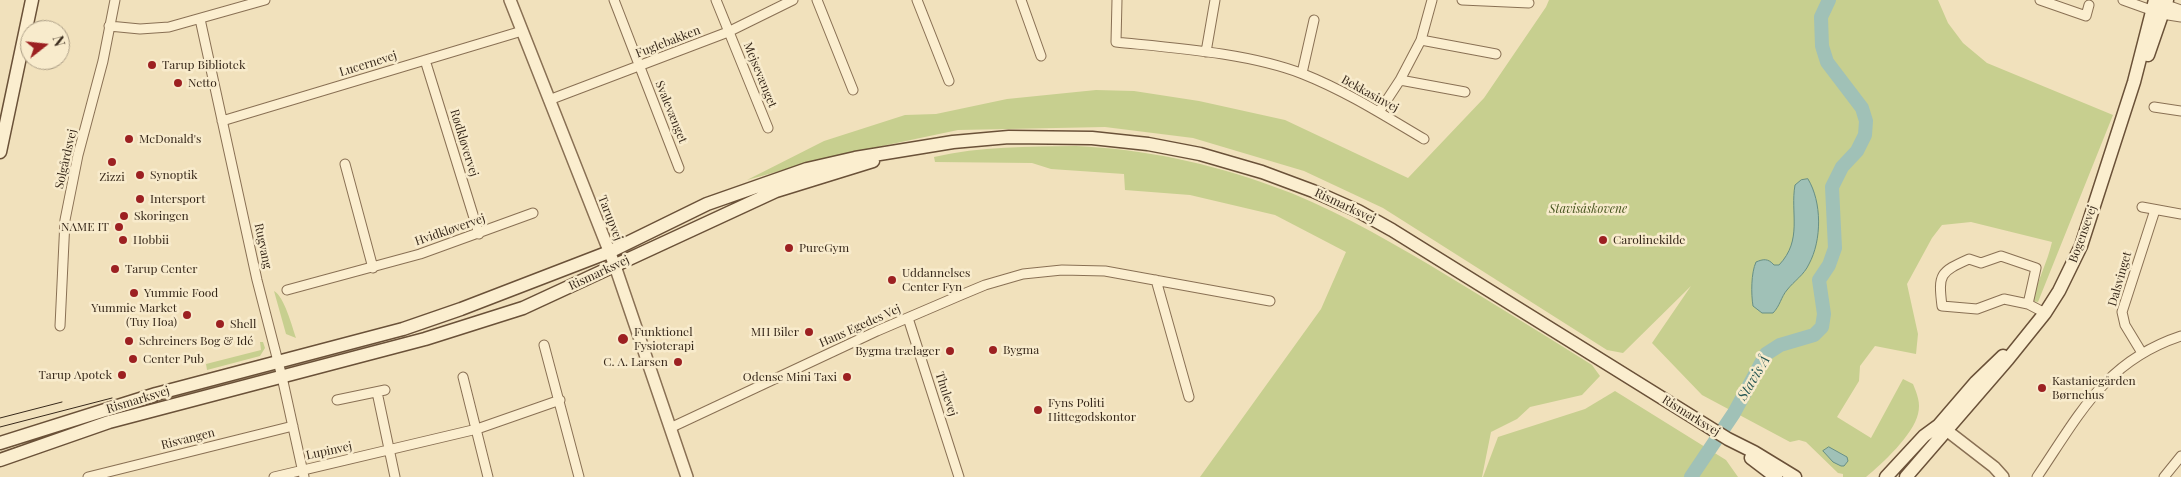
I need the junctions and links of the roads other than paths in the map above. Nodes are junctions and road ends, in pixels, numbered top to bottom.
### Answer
1 (32, 0) edge
2 (114, 0) edge
3 (265, 0) edge
4 (510, 0) edge
5 (614, 0) edge
6 (716, 0) edge
7 (793, 0) edge
8 (817, 0) edge
9 (917, 0) edge
10 (1021, 0) edge
11 (1117, 0) edge
12 (1215, 0) edge
13 (1432, 0) edge
14 (1462, 0) edge
15 (2040, 0) edge
16 (2124, 0) edge
17 (1529, 3) dead end
18 (2159, 4) edge
19 (2089, 5) dead end
20 (2181, 10) edge
21 (2181, 17) edge
22 (200, 19) junction
23 (1314, 20) dead end
24 (109, 26) junction
25 (522, 31) junction
26 (728, 32) junction
27 (1421, 40) junction
28 (1206, 52) junction
29 (1496, 54) dead end
30 (1041, 56) dead end
31 (425, 60) junction
32 (639, 66) junction
33 (1302, 74) junction
34 (1400, 80) junction
35 (949, 81) dead end
36 (854, 90) dead end
37 (1465, 92) dead end
38 (549, 100) junction
39 (2154, 107) dead end
40 (2181, 111) edge
41 (1379, 112) junction
42 (222, 121) junction
43 (768, 128) dead end
44 (1424, 139) dead end
45 (908, 150) junction
46 (0, 152) edge
47 (345, 164) dead end
48 (679, 168) dead end
49 (2142, 207) dead end
50 (2155, 210) junction
51 (533, 214) dead end
52 (2181, 214) edge
53 (479, 234) junction
54 (609, 252) junction
55 (615, 266) junction
56 (373, 268) junction
57 (1156, 280) junction
58 (287, 290) dead end
59 (1270, 300) dead end
60 (2028, 304) junction
61 (2045, 313) junction
62 (908, 318) junction
63 (60, 326) dead end
64 (2181, 336) edge
65 (356, 342) junction
66 (544, 345) dead end
67 (2142, 353) junction
68 (278, 360) junction
69 (282, 377) junction
70 (463, 377) dead end
71 (1189, 397) dead end
72 (338, 400) dead end
73 (560, 400) junction
74 (180, 404) junction
75 (72, 421) junction
76 (293, 426) junction
77 (670, 428) junction
78 (1943, 428) junction
79 (477, 429) junction
80 (0, 434) edge
81 (1924, 436) junction
82 (1728, 439) junction
83 (0, 443) edge
84 (390, 451) junction
85 (0, 452) edge
86 (2181, 456) edge
87 (0, 460) edge
88 (304, 474) edge
89 (88, 477) edge
90 (274, 477) edge
91 (396, 477) edge
92 (488, 477) edge
93 (579, 477) edge
94 (686, 477) edge
95 (959, 477) edge
96 (1770, 477) edge
97 (1776, 477) edge
98 (1783, 477) edge
99 (1795, 477) edge
100 (1878, 477) edge
101 (1886, 477) edge
102 (1896, 477) edge
103 (1906, 477) edge
104 (2003, 477) edge
105 (2037, 477) edge
106 (2164, 477) edge

1 - 46 main road
2 - 24 street, Solgårdsvej
3 - 22 street
4 - 25 street, Tarupvej
5 - 32 street, Svalevænget
6 - 26 street, Mejsevænget
7 - 26 street, Fuglebakken
8 - 36 street
9 - 35 street
10 - 30 street
11 - 28 street, Bekkasinvej
12 - 28 street
13 - 27 street
14 - 17 street
15 - 19 street
16 - 18 street
18 - 20 street
18 - 21 street
18 - 61 main road, Bogensevej
22 - 24 street
22 - 42 street, Rugvang
23 - 33 street
24 - 63 street, Solgårdsvej
25 - 31 street, Lucernevej
25 - 38 street, Tarupvej
26 - 32 street, Fuglebakken
26 - 43 street, Mejsevænget
27 - 29 street
27 - 34 street
28 - 33 street, Bekkasinvej
31 - 42 street, Lucernevej
31 - 53 street, Rødkløvervej
32 - 38 street, Fuglebakken
32 - 48 street, Svalevænget
33 - 41 street, Bekkasinvej
34 - 37 street
34 - 41 street
38 - 54 street, Tarupvej
39 - 40 street
41 - 44 street, Bekkasinvej
42 - 68 street, Rugvang
45 - 54 main road, Rismarksvej
45 - 55 main road, Rismarksvej
45 - 82 main road, Rismarksvej
47 - 56 street
49 - 50 street
50 - 52 street
50 - 67 street, Dalsvinget
51 - 53 street, Hvidkløvervej
53 - 56 street, Hvidkløvervej
54 - 55 street, Tarupvej
54 - 65 main road, Rismarksvej
55 - 69 main road, Rismarksvej
55 - 77 street, Tarupvej
56 - 58 street, Hvidkløvervej
57 - 59 street, Hans Egedes Vej
57 - 62 street, Hans Egedes Vej
57 - 71 street
60 - 60 street
60 - 61 street
61 - 78 main road, Bogensevej
62 - 77 street, Hans Egedes Vej
62 - 95 street, Thulevej
64 - 67 street
65 - 68 main road, Rismarksvej
65 - 69 main road, Rismarksvej
66 - 73 street
67 - 105 street
68 - 69 street, Rugvang
68 - 74 main road, Rismarksvej
68 - 75 main road, Rismarksvej
69 - 74 main road, Rismarksvej
69 - 76 street, Rugvang
70 - 79 street
72 - 84 street
73 - 79 street, Lupinvej
73 - 93 street
74 - 87 main road, Rismarksvej
75 - 80 main road
75 - 83 main road, Rismarksvej
75 - 85 main road
76 - 88 street, Rugvang
76 - 89 street, Risvangen
77 - 94 street, Tarupvej
78 - 81 main road, Bogensevej
78 - 102 main road
78 - 103 main road, Bogensevej
78 - 104 street
79 - 84 street, Lupinvej
79 - 92 street
81 - 100 main road
81 - 101 main road, Bogensevej
82 - 96 main road
82 - 97 main road, Rismarksvej
82 - 98 main road
82 - 99 main road, Rismarksvej
84 - 88 street, Lupinvej
84 - 91 street
86 - 106 street
88 - 90 street, Lupinvej

